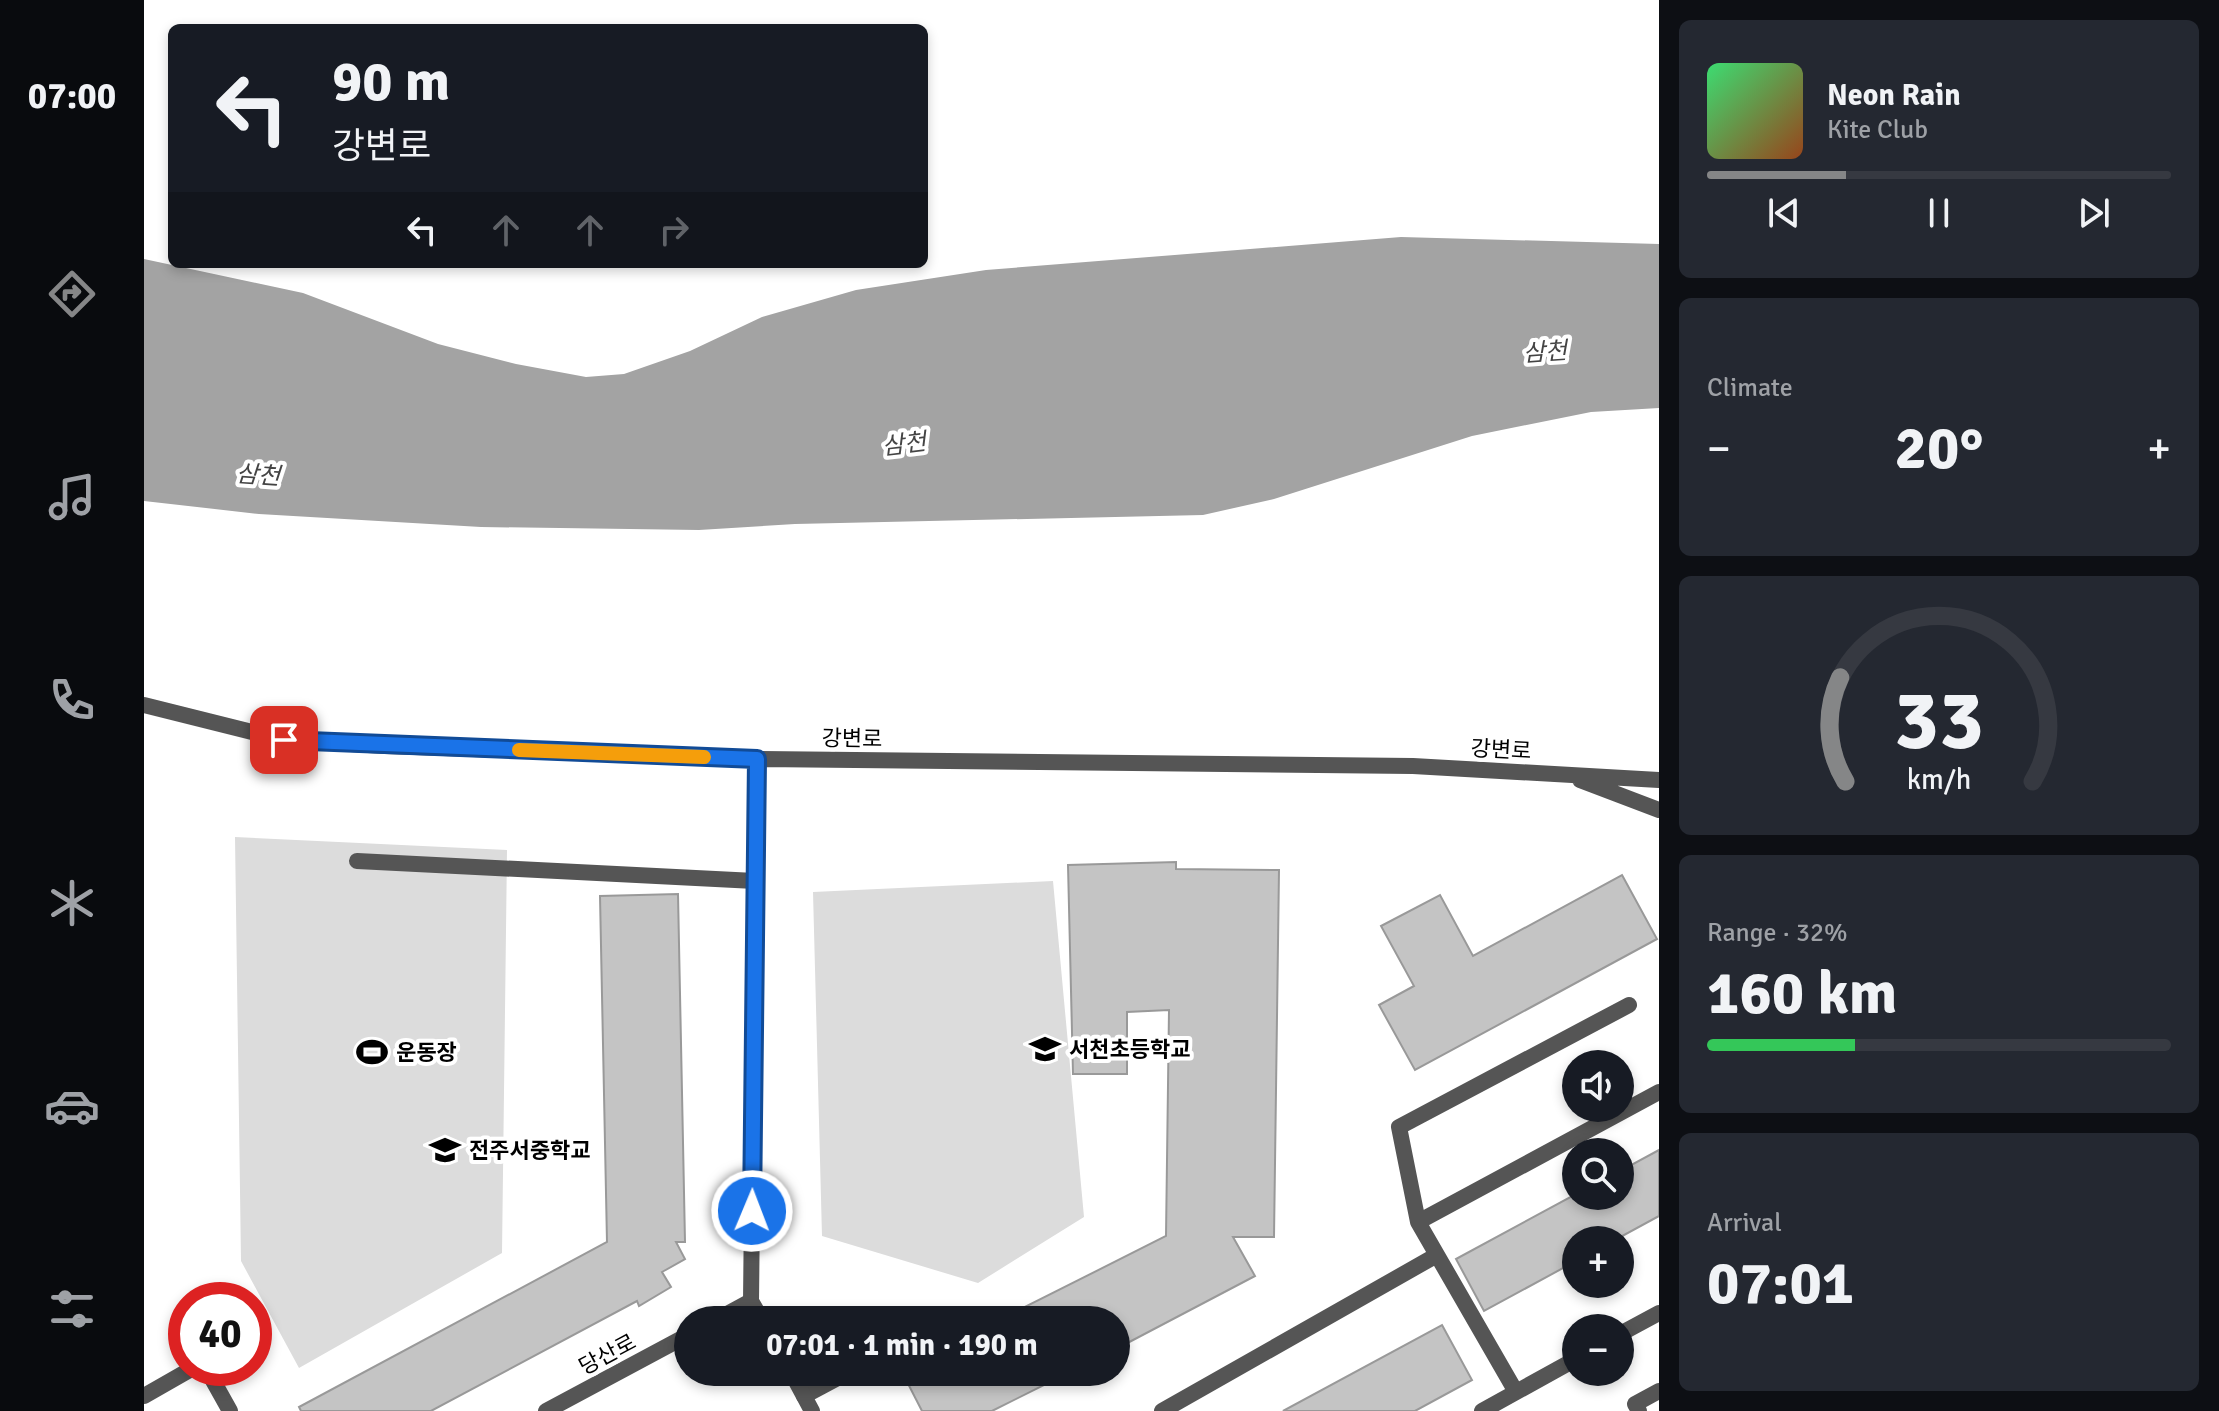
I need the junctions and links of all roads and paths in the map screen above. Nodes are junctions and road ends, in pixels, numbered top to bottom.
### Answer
1 (144, 705) edge
2 (757, 759) junction
3 (1564, 774) junction
4 (1657, 778) edge
5 (1659, 810) edge
6 (357, 861) dead end
7 (755, 881) junction
8 (1629, 1005) dead end
9 (1659, 1092) edge
10 (1418, 1222) junction
11 (1437, 1255) junction
12 (751, 1301) junction
13 (742, 1306) edge
14 (754, 1306) edge
15 (1659, 1313) edge
16 (1634, 1326) edge
17 (674, 1342) edge
18 (1562, 1367) edge
19 (168, 1382) edge
20 (216, 1386) edge
21 (798, 1386) edge
22 (831, 1386) edge
23 (1659, 1391) edge
24 (1516, 1392) junction
25 (144, 1396) edge
26 (808, 1404) edge
27 (230, 1411) edge
28 (546, 1411) edge
29 (1162, 1411) edge
30 (1482, 1411) edge
31 (1639, 1411) edge

1 - 2 street, 강변로
2 - 3 street, 강변로
2 - 7 street
3 - 4 street, 강변로
3 - 5 street, 강변로
6 - 7 street
7 - 12 street
8 - 10 street
9 - 10 street
10 - 11 street
11 - 24 street
11 - 29 street
12 - 13 street
12 - 14 street
15 - 16 street
17 - 28 street, 당산로
18 - 24 street
19 - 25 street
20 - 27 street
21 - 26 street
22 - 26 street
23 - 31 street
24 - 30 street

